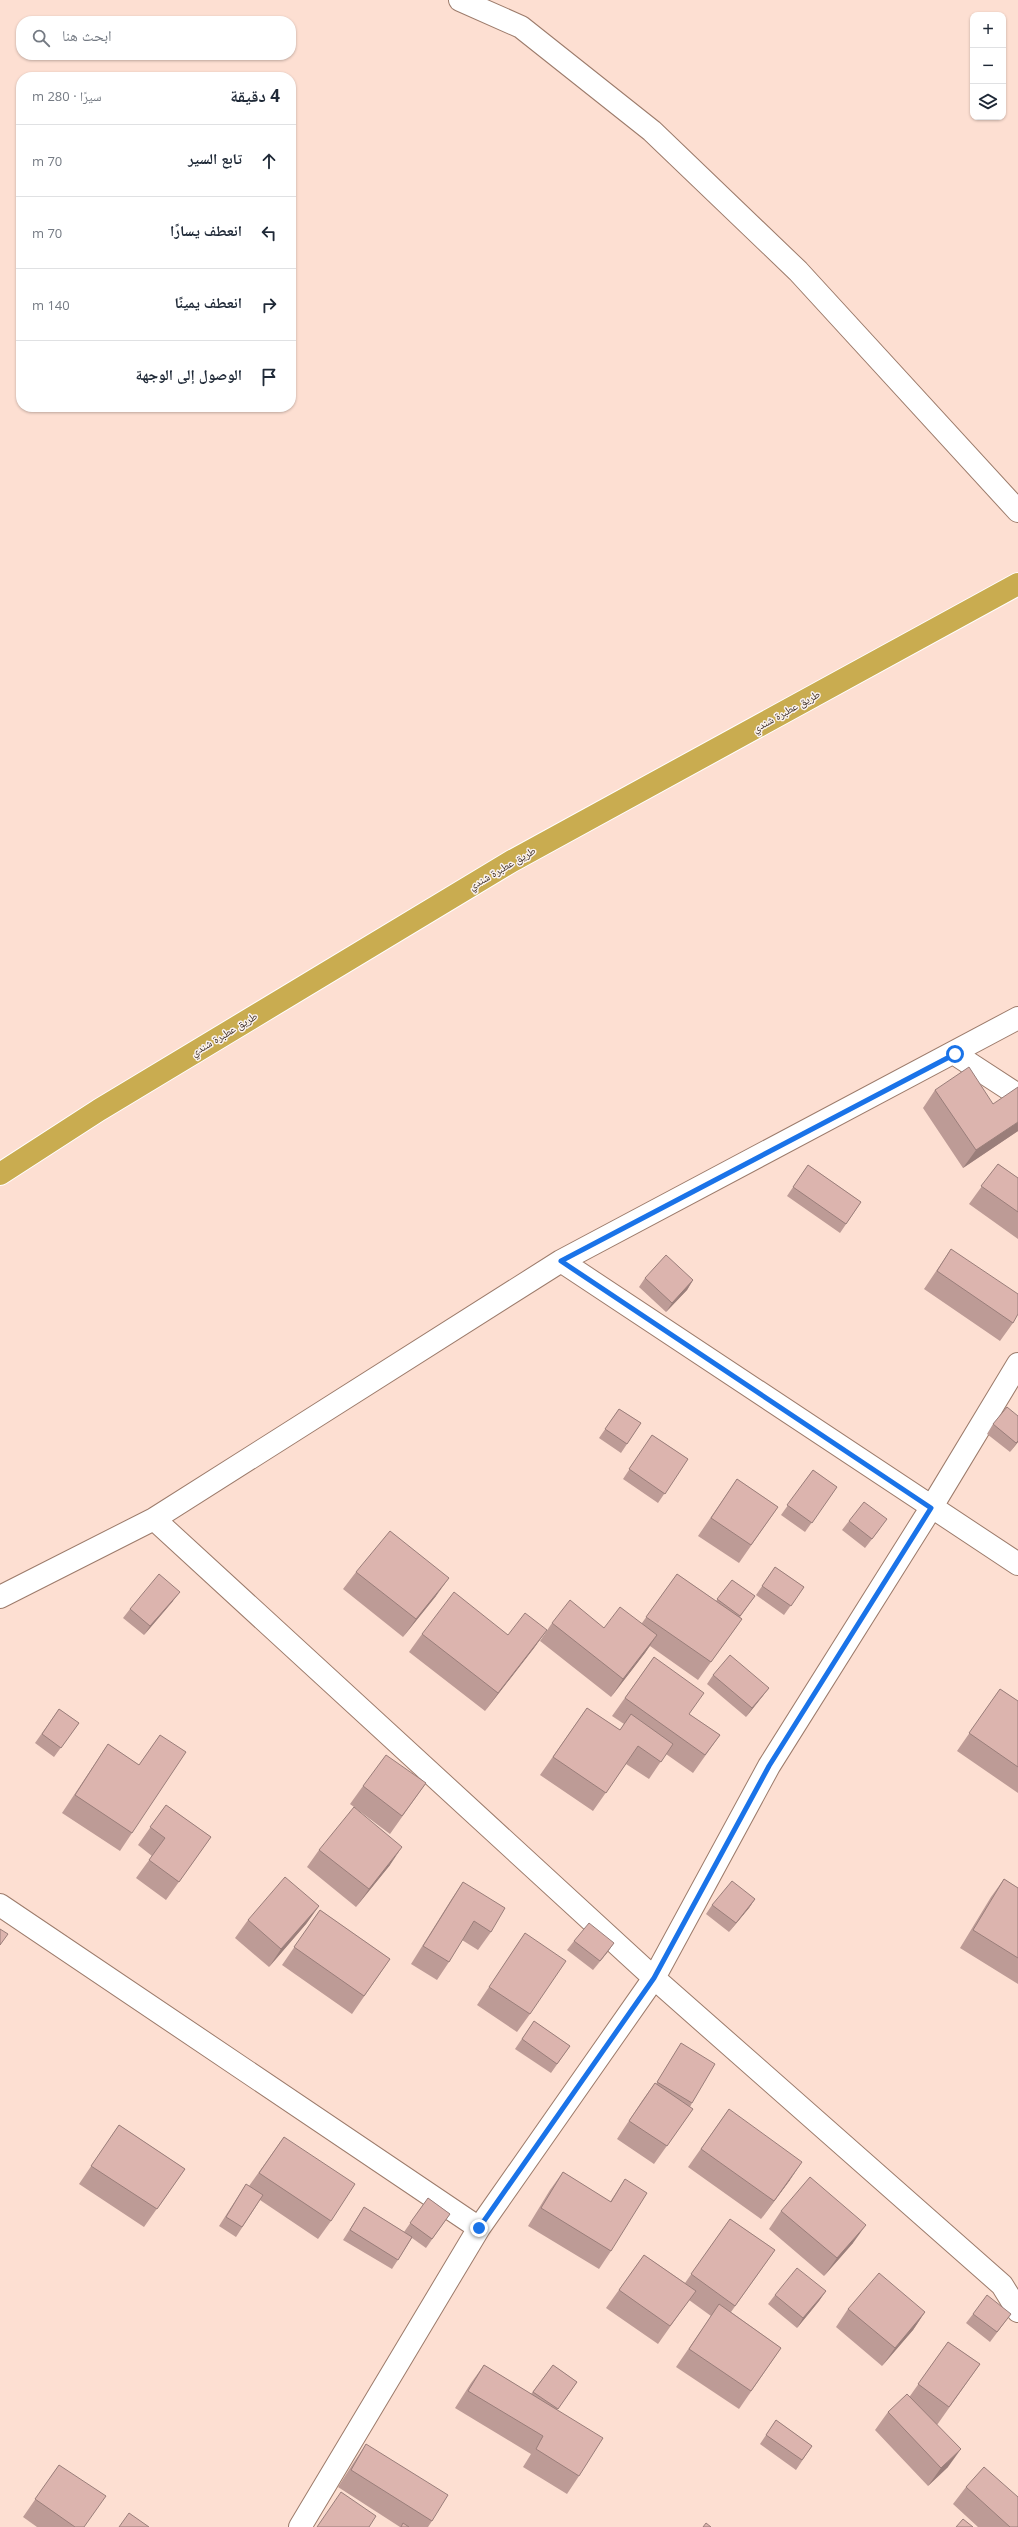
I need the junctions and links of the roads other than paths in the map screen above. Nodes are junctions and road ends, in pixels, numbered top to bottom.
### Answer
1 (460, 0) edge
2 (1018, 511) edge
3 (1018, 584) edge
4 (1018, 1018) edge
5 (955, 1054) junction
6 (1018, 1095) edge
7 (0, 1174) edge
8 (561, 1261) junction
9 (1018, 1364) edge
10 (931, 1508) junction
11 (154, 1519) junction
12 (1018, 1564) edge
13 (0, 1597) edge
14 (0, 1906) edge
15 (654, 1978) junction
16 (479, 2228) junction
17 (1018, 2311) edge
18 (300, 2527) edge

1 - 2 street
3 - 7 highway, طريق عطبرة شندي
4 - 5 street
5 - 6 street
5 - 8 street
8 - 10 street
8 - 11 street
9 - 10 street
10 - 12 street
10 - 15 street
11 - 13 street
11 - 15 street
14 - 16 street
15 - 16 street
15 - 17 street
16 - 18 street

